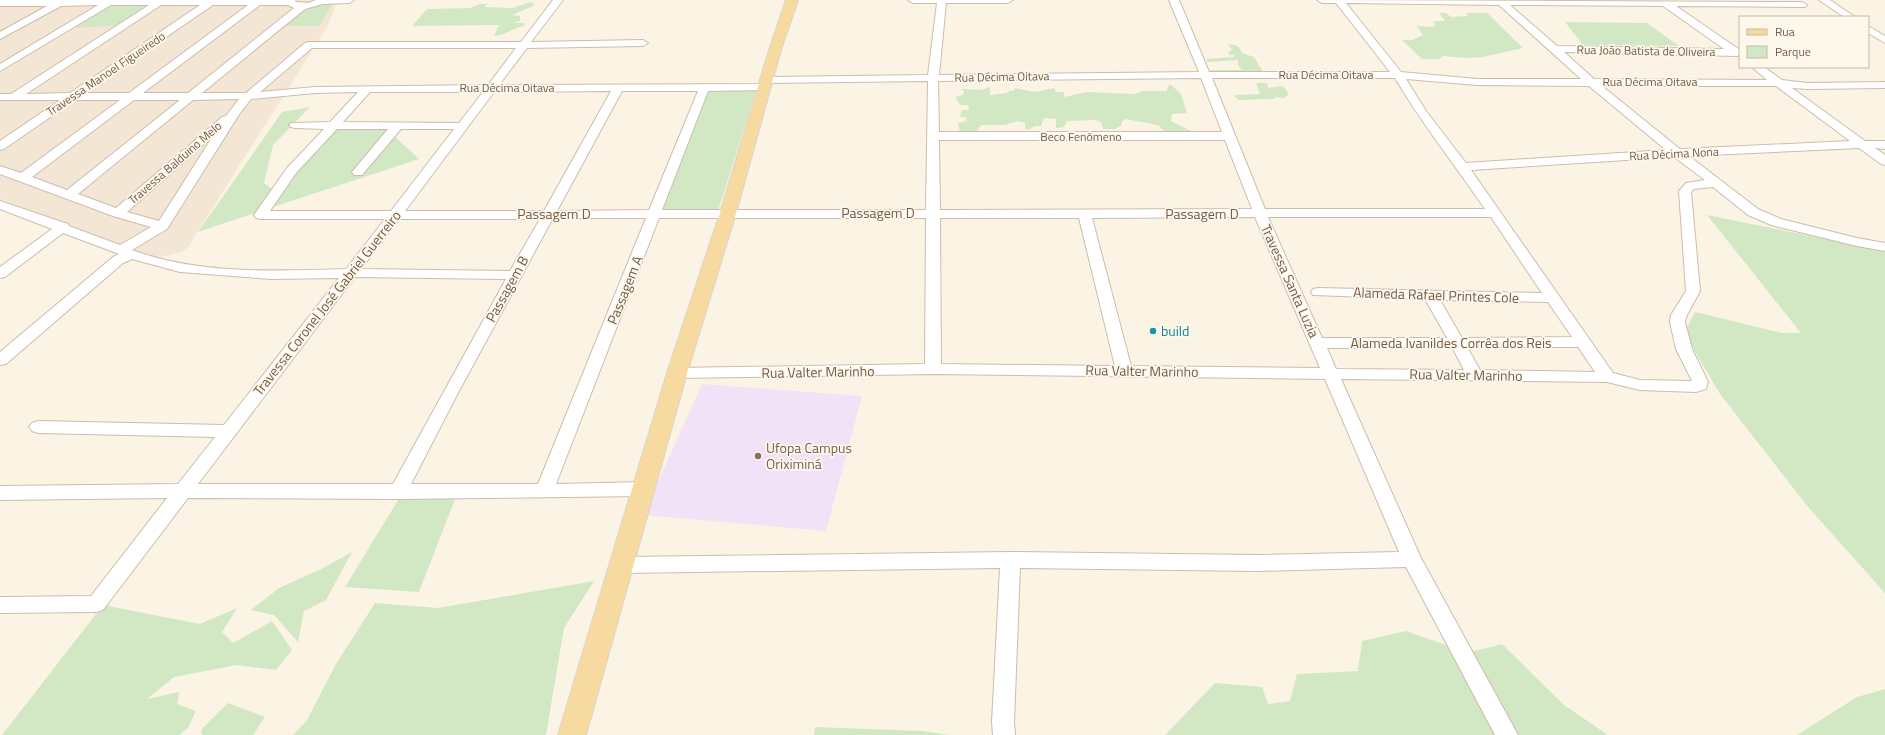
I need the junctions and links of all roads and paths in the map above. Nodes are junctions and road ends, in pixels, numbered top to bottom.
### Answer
1 (323, 0) edge
2 (349, 0) edge
3 (558, 0) edge
4 (792, 0) edge
5 (913, 0) edge
6 (942, 0) edge
7 (1008, 0) edge
8 (1174, 0) edge
9 (1322, 0) edge
10 (1339, 0) edge
11 (1824, 0) edge
12 (162, 1) edge
13 (60, 2) junction
14 (110, 2) junction
15 (211, 2) junction
16 (258, 2) junction
17 (1500, 2) edge
18 (1663, 2) edge
19 (296, 3) edge
20 (3, 4) edge
21 (1802, 6) dead end
22 (1848, 16) edge
23 (1869, 30) edge
24 (0, 36) edge
25 (1885, 40) edge
26 (643, 43) dead end
27 (523, 45) junction
28 (1555, 49) junction
29 (1738, 54) edge
30 (0, 68) edge
31 (1757, 68) edge
32 (1205, 75) junction
33 (1398, 75) junction
34 (933, 78) junction
35 (1591, 82) junction
36 (1779, 83) junction
37 (766, 84) junction
38 (1885, 85) edge
39 (620, 87) junction
40 (704, 88) junction
41 (368, 89) junction
42 (492, 89) junction
43 (74, 96) junction
44 (135, 96) junction
45 (191, 96) junction
46 (250, 96) junction
47 (0, 97) edge
48 (13, 97) junction
49 (0, 105) edge
50 (233, 116) junction
51 (295, 125) dead end
52 (335, 126) junction
53 (398, 126) junction
54 (462, 126) junction
55 (933, 136) junction
56 (1229, 136) junction
57 (1861, 144) junction
58 (1885, 145) edge
59 (0, 146) edge
60 (1677, 153) junction
61 (1885, 161) edge
62 (1463, 167) junction
63 (0, 170) edge
64 (358, 172) dead end
65 (23, 178) junction
66 (1714, 183) junction
67 (69, 195) junction
68 (0, 204) edge
69 (118, 213) junction
70 (728, 213) junction
71 (933, 213) junction
72 (1494, 213) junction
73 (550, 214) junction
74 (1260, 214) junction
75 (395, 215) junction
76 (655, 215) junction
77 (1085, 215) junction
78 (162, 226) junction
79 (63, 228) junction
80 (1885, 247) edge
81 (126, 252) junction
82 (350, 273) junction
83 (0, 274) edge
84 (515, 275) junction
85 (1318, 292) dead end
86 (1430, 294) junction
87 (1553, 298) junction
88 (1456, 342) junction
89 (1583, 342) junction
90 (1318, 343) junction
91 (0, 360) edge
92 (933, 369) junction
93 (1124, 370) junction
94 (677, 373) junction
95 (1331, 373) junction
96 (1475, 375) junction
97 (1607, 377) junction
98 (38, 427) dead end
99 (228, 431) junction
100 (644, 489) junction
101 (182, 490) junction
102 (544, 491) junction
103 (398, 492) junction
104 (0, 493) edge
105 (1412, 559) junction
106 (1010, 560) junction
107 (622, 565) junction
108 (0, 605) edge
109 (572, 735) edge
110 (1004, 735) edge
111 (1507, 735) edge

1 - 2 street
1 - 19 street
3 - 27 street, Travessa Coronel José Gabriel Guerreiro
4 - 37 main road
5 - 6 street
6 - 7 street
6 - 34 street
8 - 32 street, Travessa Santa Luzia
9 - 10 street
10 - 17 street
10 - 33 street
11 - 22 street
12 - 14 street
12 - 15 street
12 - 48 street
13 - 14 street
13 - 20 street
13 - 24 street
14 - 30 street
15 - 16 street
15 - 43 street, Travessa Manoel Figueiredo
16 - 19 street
16 - 44 street
17 - 18 street
17 - 28 street
18 - 21 street
18 - 29 street
19 - 45 street
23 - 25 street
26 - 27 street
27 - 42 street, Travessa Coronel José Gabriel Guerreiro
27 - 46 street
28 - 29 street, Rua João Batista de Oliveira
28 - 35 street
31 - 36 street
32 - 33 street, Rua Décima Oitava
32 - 34 street, Rua Décima Oitava
32 - 56 street, Travessa Santa Luzia
33 - 35 street, Rua Décima Oitava
33 - 62 street
34 - 37 street, Rua Décima Oitava
34 - 55 street
35 - 36 street, Rua Décima Oitava
35 - 60 street
36 - 38 street, Rua Décima Oitava
36 - 57 street
37 - 40 street, Rua Décima Oitava
37 - 70 main road
39 - 40 street, Rua Décima Oitava
39 - 42 street, Rua Décima Oitava
39 - 73 street, Passagem B
40 - 76 street, Passagem A
41 - 42 street, Rua Décima Oitava
41 - 46 street, Rua Décima Oitava
41 - 52 street
42 - 54 street, Travessa Coronel José Gabriel Guerreiro
43 - 44 street, Rua Décima Oitava
43 - 48 street, Rua Décima Oitava
43 - 59 street, Travessa Manoel Figueiredo
44 - 45 street, Rua Décima Oitava
44 - 65 street
45 - 46 street, Rua Décima Oitava
45 - 67 street
46 - 50 street
47 - 48 street, Rua Décima Oitava
48 - 49 street
50 - 69 street, Travessa Balduino Melo
50 - 78 street
51 - 52 street
52 - 53 street
52 - 75 street, Passagem D
53 - 54 street
53 - 64 street
54 - 75 street, Travessa Coronel José Gabriel Guerreiro
55 - 56 street, Beco Fenômeno
55 - 71 street
56 - 74 street, Travessa Santa Luzia
57 - 58 street, Rua Décima Nona
57 - 60 street, Rua Décima Nona
57 - 61 street
60 - 62 street, Rua Décima Nona
60 - 66 street
62 - 72 street
63 - 65 street
65 - 67 street
66 - 80 street
66 - 97 street, Rua Valter Marinho
67 - 69 street
68 - 79 street
69 - 78 street
70 - 71 street, Passagem D
70 - 76 street, Passagem D
70 - 94 main road
71 - 77 street, Passagem D
71 - 92 street
72 - 74 street, Passagem D
72 - 87 street
73 - 75 street, Passagem D
73 - 76 street, Passagem D
73 - 84 street, Passagem B
74 - 77 street, Passagem D
74 - 90 street, Travessa Santa Luzia
75 - 82 street, Travessa Coronel José Gabriel Guerreiro
76 - 102 street, Passagem A
77 - 93 street
78 - 81 street
79 - 81 street
79 - 83 street
81 - 82 street
81 - 91 street
82 - 84 street
82 - 99 street, Travessa Coronel José Gabriel Guerreiro
84 - 103 street, Passagem B
85 - 86 street, Alameda Rafael Printes Cole
86 - 87 street, Alameda Rafael Printes Cole
86 - 88 street
87 - 89 street
88 - 89 street, Alameda Ivanildes Corrêa dos Reis
88 - 90 street, Alameda Ivanildes Corrêa dos Reis
88 - 96 street
89 - 97 street
90 - 95 street, Travessa Santa Luzia
92 - 93 street, Rua Valter Marinho
92 - 94 street, Rua Valter Marinho
93 - 95 street, Rua Valter Marinho
94 - 100 main road
95 - 96 street, Rua Valter Marinho
95 - 105 street, Travessa Santa Luzia
96 - 97 street, Rua Valter Marinho
98 - 99 street
99 - 101 street, Travessa Coronel José Gabriel Guerreiro
100 - 102 street
100 - 107 main road
101 - 103 street
101 - 104 street
101 - 108 street, Travessa Coronel José Gabriel Guerreiro
102 - 103 street
105 - 106 street
105 - 111 street, Travessa Santa Luzia
106 - 107 street
106 - 110 street
107 - 109 main road

